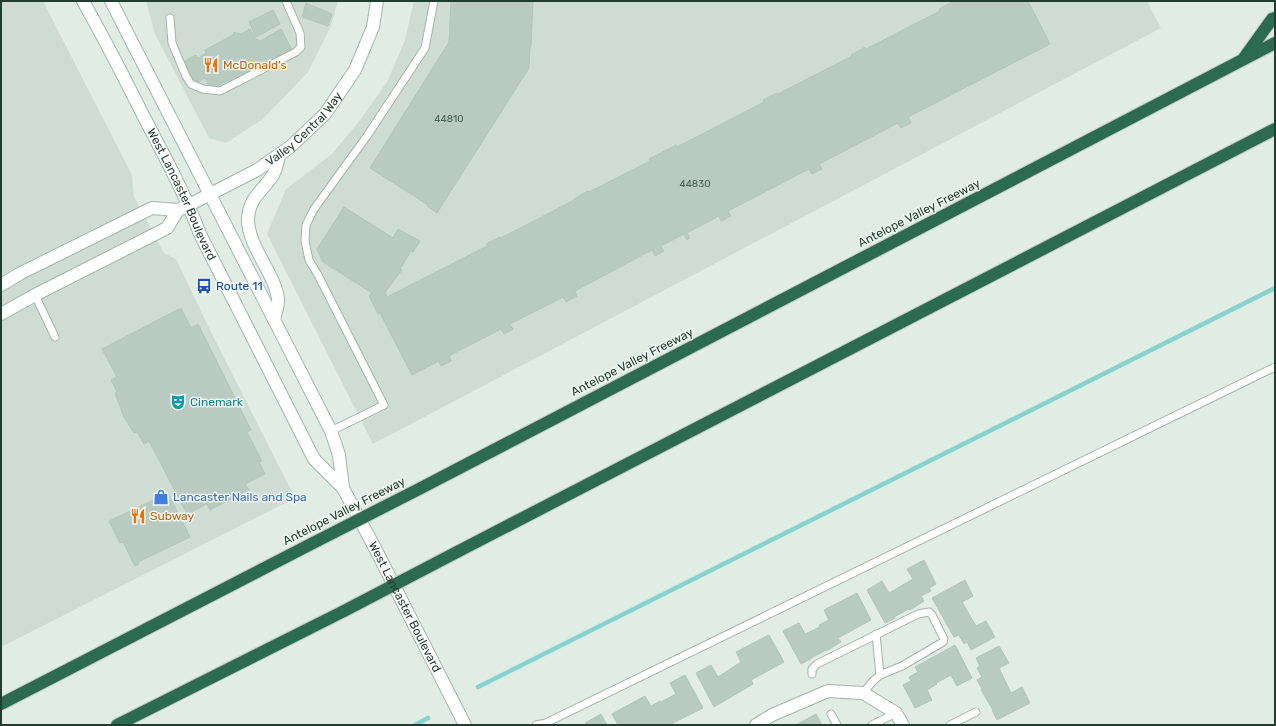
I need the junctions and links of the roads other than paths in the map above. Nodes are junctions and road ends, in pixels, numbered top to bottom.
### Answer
1 (83, 1) edge
2 (111, 1) edge
3 (286, 1) edge
4 (377, 1) edge
5 (434, 1) edge
6 (170, 18) dead end
7 (1275, 18) edge
8 (1275, 43) edge
9 (1243, 60) junction
10 (1275, 129) edge
11 (279, 155) junction
12 (210, 195) junction
13 (183, 208) junction
14 (1, 285) edge
15 (35, 295) junction
16 (1, 314) edge
17 (274, 320) junction
18 (55, 337) dead end
19 (1275, 367) edge
20 (331, 431) junction
21 (343, 488) junction
22 (876, 634) junction
23 (812, 674) dead end
24 (880, 675) junction
25 (863, 693) junction
26 (1, 704) edge
27 (976, 712) dead end
28 (896, 713) junction
29 (831, 714) dead end
30 (117, 725) edge
31 (465, 725) edge
32 (536, 725) edge
33 (756, 725) edge
34 (837, 725) edge
35 (872, 725) edge
36 (903, 725) edge
37 (950, 725) edge

1 - 13 street, West Lancaster Boulevard
2 - 12 street, West Lancaster Boulevard
3 - 6 lane
4 - 11 street, Valley Central Way
5 - 20 lane
7 - 9 highway
8 - 9 highway, Antelope Valley Freeway
9 - 26 highway, Antelope Valley Freeway, bridge
10 - 30 highway, bridge
11 - 12 street, Valley Central Way
11 - 17 street
12 - 13 street, Valley Central Way
12 - 17 street, West Lancaster Boulevard
13 - 14 street
13 - 15 street, Valley Central Way
13 - 21 street, West Lancaster Boulevard
15 - 16 street, Valley Central Way
15 - 18 lane
17 - 20 street, West Lancaster Boulevard
19 - 32 lane
20 - 21 street, West Lancaster Boulevard
21 - 31 street, West Lancaster Boulevard
22 - 23 lane
22 - 24 lane
22 - 24 lane
24 - 25 lane
25 - 28 street
25 - 33 street
27 - 37 lane
28 - 35 lane
28 - 36 street
29 - 34 lane

